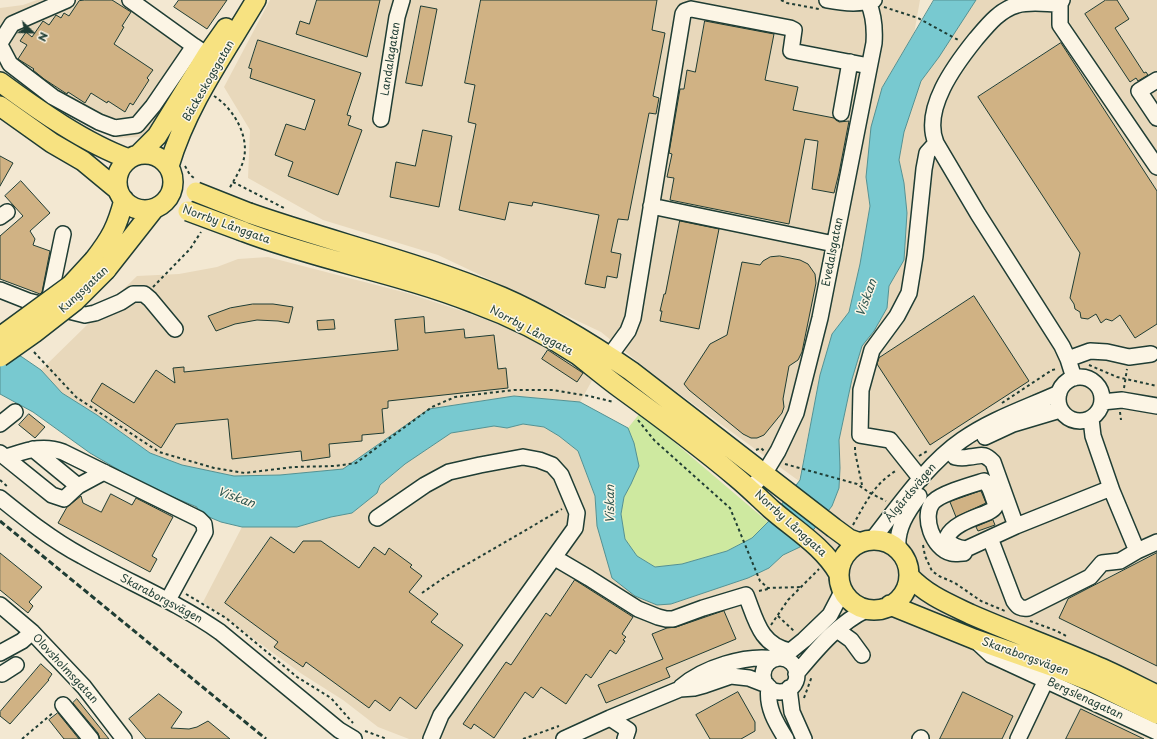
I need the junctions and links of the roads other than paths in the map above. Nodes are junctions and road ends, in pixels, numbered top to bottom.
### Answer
1 (67, 0) edge
2 (130, 0) edge
3 (244, 0) edge
4 (256, 0) edge
5 (402, 0) edge
6 (827, 0) edge
7 (1061, 2) edge
8 (871, 4) edge
9 (0, 44) edge
10 (206, 55) junction
11 (850, 62) junction
12 (869, 66) junction
13 (1157, 80) edge
14 (0, 82) edge
15 (0, 106) edge
16 (841, 113) dead end
17 (1157, 118) edge
18 (381, 119) dead end
19 (936, 143) junction
20 (134, 156) junction
21 (1157, 167) edge
22 (170, 170) junction
23 (121, 195) junction
24 (651, 206) junction
25 (156, 208) junction
26 (63, 234) dead end
27 (834, 244) junction
28 (100, 265) junction
29 (0, 290) edge
30 (48, 306) junction
31 (175, 330) dead end
32 (0, 337) edge
33 (1151, 354) dead end
34 (0, 357) edge
35 (609, 357) junction
36 (1068, 359) junction
37 (1074, 378) junction
38 (1058, 393) junction
39 (1102, 402) junction
40 (1157, 406) edge
41 (1060, 410) junction
42 (15, 412) dead end
43 (1090, 419) junction
44 (0, 424) edge
45 (33, 449) junction
46 (3, 455) edge
47 (955, 457) junction
48 (104, 472) junction
49 (764, 474) junction
50 (921, 479) junction
51 (78, 486) junction
52 (1111, 488) junction
53 (750, 489) junction
54 (0, 498) edge
55 (377, 518) dead end
56 (1016, 526) junction
57 (990, 538) junction
58 (866, 541) junction
59 (1157, 542) edge
60 (898, 549) junction
61 (966, 549) junction
62 (1137, 551) junction
63 (555, 558) junction
64 (909, 576) junction
65 (841, 582) junction
66 (168, 600) junction
67 (0, 606) edge
68 (890, 606) junction
69 (868, 609) junction
70 (837, 630) junction
71 (32, 632) junction
72 (974, 639) junction
73 (0, 653) edge
74 (862, 655) dead end
75 (782, 656) junction
76 (16, 665) dead end
77 (1, 674) edge
78 (796, 674) junction
79 (1046, 680) junction
80 (768, 686) junction
81 (790, 688) junction
82 (680, 689) junction
83 (1157, 695) edge
84 (63, 705) dead end
85 (1157, 714) edge
86 (610, 718) junction
87 (1157, 732) edge
88 (582, 735) edge
89 (91, 739) edge
90 (124, 739) edge
91 (354, 739) edge
92 (431, 739) edge
93 (564, 739) edge
94 (625, 739) edge
95 (786, 739) edge
96 (804, 739) edge
97 (1018, 739) edge

1 - 9 street
2 - 10 street
3 - 10 main road, Bäckeskogsgatan
4 - 10 main road, Bäckeskogsgatan
5 - 18 street, Landalagatan
6 - 8 street
7 - 19 street
7 - 21 street
8 - 12 street, Evedalsgatan
9 - 10 street
10 - 20 main road, Bäckeskogsgatan
10 - 22 main road, Bäckeskogsgatan
11 - 12 street
11 - 16 street
11 - 24 street
12 - 27 street, Evedalsgatan
13 - 17 street
14 - 20 main road
15 - 23 main road
19 - 36 street
19 - 50 street
20 - 22 main road
20 - 23 main road
22 - 25 main road
22 - 35 main road, Norrby Långgata, bridge
23 - 25 main road
23 - 28 main road, Kungsgatan
24 - 27 street
24 - 35 street
25 - 28 main road, Kungsgatan
25 - 53 main road, Norrby Långgata, bridge
26 - 30 street
27 - 49 street, Evedalsgatan
28 - 32 main road, Kungsgatan, bridge
28 - 34 main road, Kungsgatan, bridge
29 - 30 street
30 - 31 street
33 - 36 street
35 - 49 main road, Norrby Långgata
36 - 37 street
37 - 38 street
37 - 39 street
38 - 41 street
38 - 50 street, Ålgårdsvägen
39 - 40 street
39 - 43 street
41 - 43 street
41 - 47 street, Ålgårdsvägen
42 - 44 street
43 - 52 street
45 - 46 street
45 - 48 street
45 - 51 street
46 - 51 street
47 - 56 street
47 - 60 street, Ålgårdsvägen
48 - 51 street
48 - 66 street
49 - 53 street, Evedalsgatan
49 - 58 main road, Norrby Långgata
50 - 58 street, Ålgårdsvägen
52 - 56 street
52 - 62 street
53 - 65 main road, Norrby Långgata
54 - 66 street, Skaraborgsvägen
55 - 63 street
56 - 57 street
57 - 61 street
57 - 62 street
58 - 60 main road
58 - 65 main road
59 - 62 street
60 - 64 main road
61 - 61 street
63 - 75 street
63 - 92 street
64 - 68 main road
64 - 83 main road, Skaraborgsvägen
65 - 69 main road
65 - 75 street
66 - 91 street, Skaraborgsvägen
67 - 71 street, Olovsholmsgatan
68 - 69 main road
68 - 72 main road, Skaraborgsvägen
69 - 70 street
70 - 74 street
70 - 78 street
71 - 73 street
71 - 90 street, Olovsholmsgatan
72 - 79 street, Bergslenagatan
72 - 85 main road, Skaraborgsvägen
75 - 78 street
75 - 80 street
75 - 82 street
76 - 77 street
78 - 81 street
79 - 87 street, Bergslenagatan
79 - 97 street
80 - 81 street
80 - 82 street
80 - 95 street
81 - 96 street
82 - 86 street
84 - 89 street
86 - 88 street
86 - 94 street
88 - 93 street

